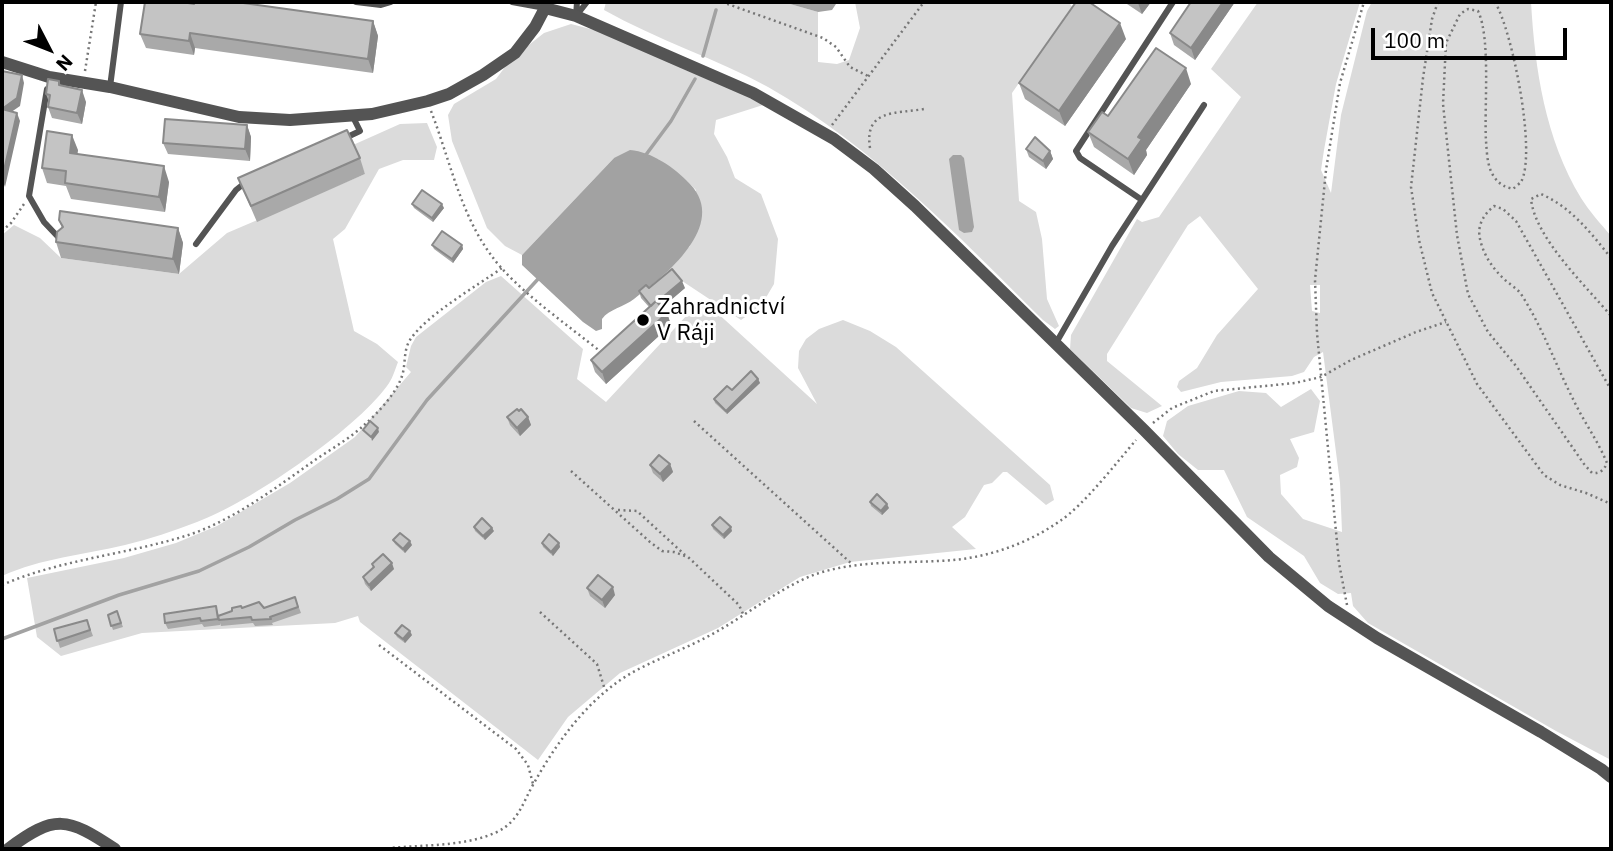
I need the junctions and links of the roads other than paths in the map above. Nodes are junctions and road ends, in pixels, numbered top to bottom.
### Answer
1 (121, 2) edge
2 (356, 2) edge
3 (391, 2) edge
4 (512, 2) edge
5 (577, 2) edge
6 (587, 2) edge
7 (1173, 2) edge
8 (545, 8) junction
9 (576, 16) junction
10 (2, 62) edge
11 (49, 77) junction
12 (110, 87) junction
13 (1204, 105) dead end
14 (352, 115) junction
15 (334, 143) edge
16 (257, 177) edge
17 (1142, 200) junction
18 (63, 242) edge
19 (196, 244) dead end
20 (1055, 345) junction
21 (1611, 777) edge
22 (8, 849) edge
23 (115, 849) edge

1 - 12 lane
2 - 3 lane
4 - 8 lane
5 - 9 lane
6 - 9 lane
7 - 17 lane
8 - 9 street
8 - 14 street
9 - 20 street
10 - 11 street
11 - 12 street
11 - 18 lane
12 - 14 street
13 - 17 lane
14 - 15 lane
16 - 19 lane
17 - 20 lane
20 - 21 street
22 - 23 street

